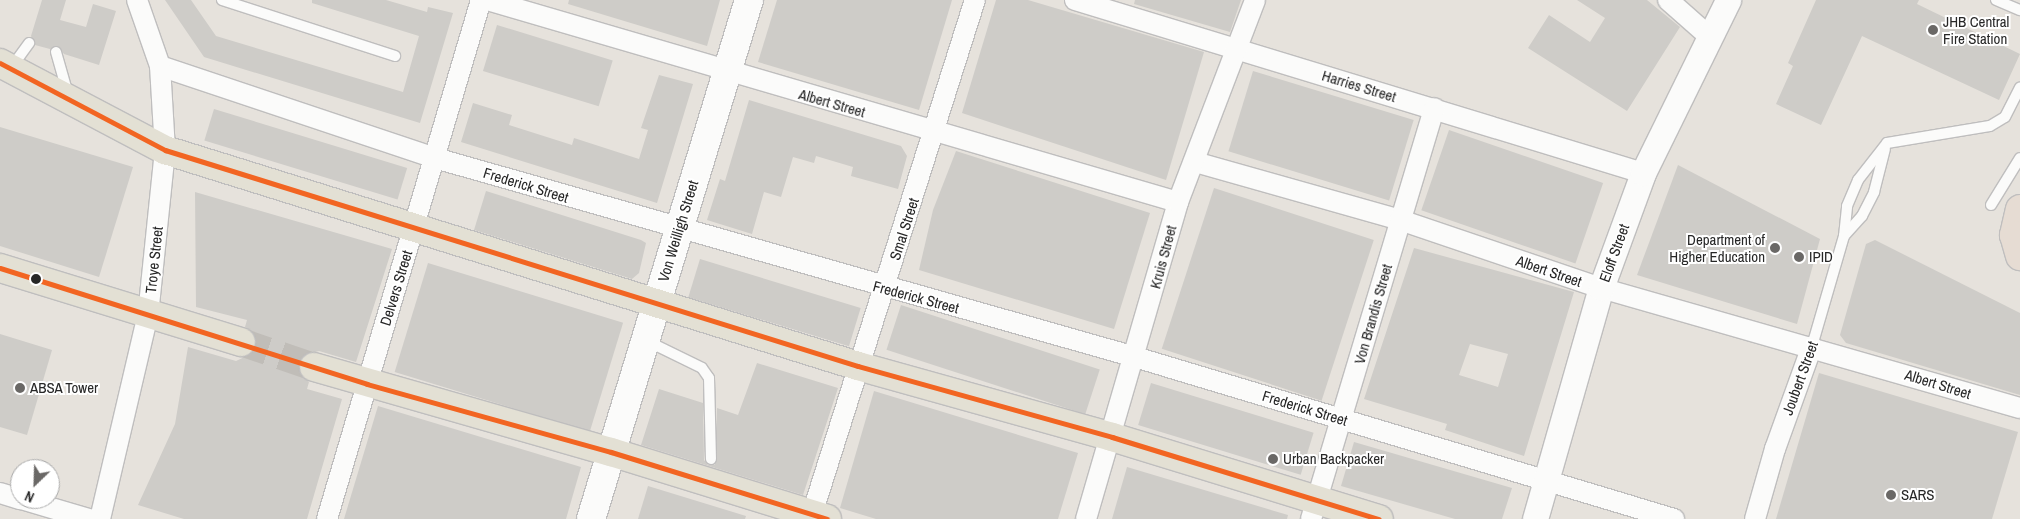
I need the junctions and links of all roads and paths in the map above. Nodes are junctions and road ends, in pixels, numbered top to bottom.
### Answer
1 (137, 0) edge
2 (222, 0) edge
3 (481, 0) edge
4 (487, 0) edge
5 (748, 0) edge
6 (975, 0) edge
7 (1075, 0) edge
8 (1255, 0) edge
9 (1668, 0) edge
10 (1728, 0) edge
11 (1996, 0) edge
12 (2020, 10) edge
13 (1710, 37) junction
14 (29, 43) dead end
15 (1239, 49) junction
16 (56, 52) dead end
17 (395, 56) dead end
18 (5, 66) edge
19 (160, 66) junction
20 (727, 73) junction
21 (2020, 88) edge
22 (69, 100) junction
23 (1434, 108) junction
24 (936, 132) junction
25 (1887, 142) junction
26 (165, 150) junction
27 (435, 158) junction
28 (2020, 158) edge
29 (1195, 162) junction
30 (1643, 173) junction
31 (1178, 202) junction
32 (1991, 206) dead end
33 (2020, 208) edge
34 (1400, 220) junction
35 (678, 230) junction
36 (413, 231) junction
37 (1844, 236) junction
38 (2020, 256) edge
39 (0, 268) edge
40 (1601, 288) junction
41 (885, 289) junction
42 (657, 304) junction
43 (148, 315) junction
44 (646, 340) junction
45 (241, 342) tunnel mouth
46 (1812, 346) junction
47 (1135, 357) junction
48 (858, 366) junction
49 (314, 367) tunnel mouth
50 (367, 384) junction
51 (2020, 408) edge
52 (1342, 419) junction
53 (1112, 437) junction
54 (611, 452) junction
55 (711, 459) dead end
56 (1547, 480) junction
57 (55, 509) edge
58 (1314, 510) edge
59 (820, 517) edge
60 (89, 519) edge
61 (100, 519) edge
62 (327, 519) edge
63 (591, 519) edge
64 (1086, 519) edge
65 (1379, 519) edge
66 (1535, 519) edge
67 (1674, 519) edge
68 (1755, 519) edge

1 - 19 street, Troye Street
2 - 17 lane
3 - 27 street, Delvers Street
4 - 20 street, Albert Street
5 - 20 main road, Von Weilligh Street
6 - 24 street, Smal Street
7 - 15 street, Harries Street
8 - 15 street, Kruis Street
9 - 13 street
10 - 13 street, Eloff Street
11 - 12 lane
13 - 30 street, Eloff Street
14 - 18 lane
15 - 23 street, Harries Street
15 - 29 street, Kruis Street
16 - 22 lane
18 - 22 main road
19 - 26 street, Troye Street
19 - 27 street, Frederick Street
20 - 24 street, Albert Street
20 - 35 main road, Von Weilligh Street
21 - 25 lane
22 - 26 main road
23 - 30 street, Harries Street
23 - 34 street, Von Brandis Street
24 - 31 street, Albert Street
24 - 41 street, Smal Street
25 - 37 lane
25 - 37 lane, Joubert Street
26 - 36 main road
26 - 43 street, Troye Street
27 - 35 street, Frederick Street
27 - 36 street, Delvers Street
28 - 32 lane
29 - 31 street, Kruis Street
29 - 34 street, Albert Street
30 - 40 street, Eloff Street
31 - 47 street, Kruis Street
33 - 38 highway
34 - 40 street, Albert Street
34 - 52 street, Von Brandis Street
35 - 41 street, Frederick Street
35 - 42 main road, Von Weilligh Street
36 - 42 main road
36 - 50 street, Delvers Street
37 - 46 lane, Joubert Street
39 - 43 main road
40 - 46 street, Albert Street
40 - 56 street, Eloff Street
41 - 47 street, Frederick Street
41 - 48 street, Smal Street
42 - 44 main road, Von Weilligh Street
42 - 48 main road
43 - 45 main road
43 - 61 street, Troye Street
44 - 54 main road, Von Weilligh Street
44 - 55 lane
46 - 51 street, Albert Street
46 - 68 street, Joubert Street
47 - 52 street, Frederick Street
47 - 53 street, Kruis Street
48 - 53 main road
48 - 59 street, Smal Street
49 - 50 main road
50 - 54 main road
50 - 62 street, Delvers Street
52 - 56 street, Frederick Street
52 - 58 street, Von Brandis Street
53 - 58 main road
53 - 64 street, Kruis Street
54 - 59 main road
54 - 63 main road, Von Weilligh Street
56 - 66 street, Eloff Street
56 - 67 street, Frederick Street
57 - 60 street
58 - 65 main road

